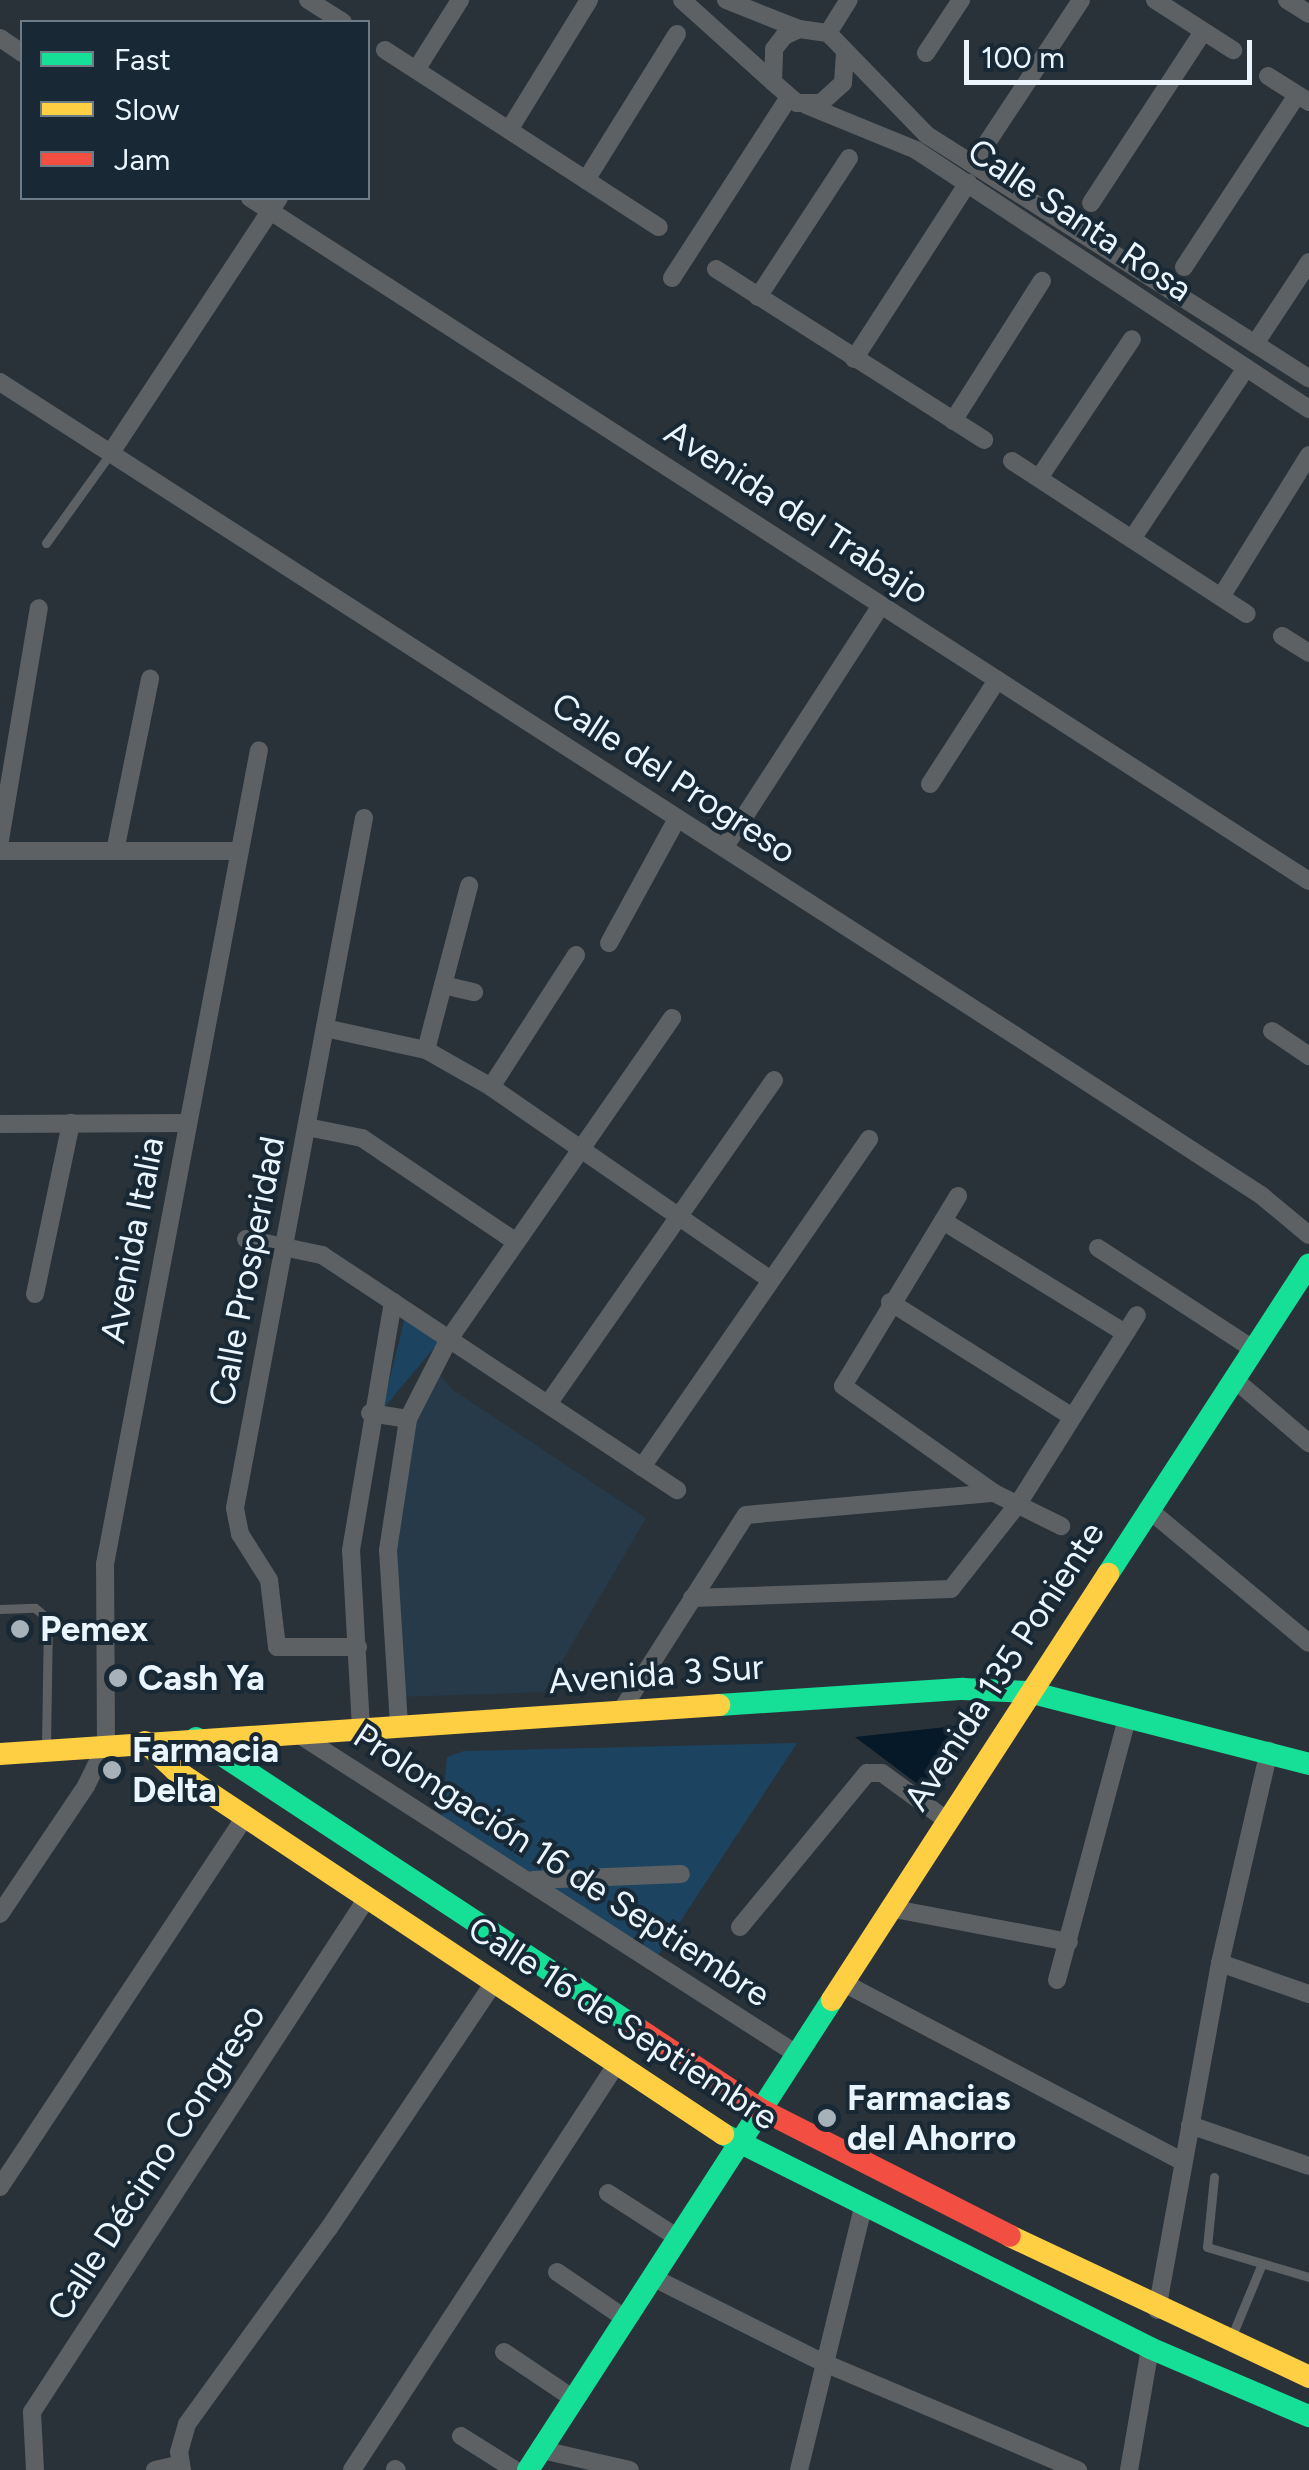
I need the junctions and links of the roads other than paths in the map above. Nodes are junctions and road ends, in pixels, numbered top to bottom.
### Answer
1 (460, 0) edge
2 (589, 0) edge
3 (682, 0) edge
4 (726, 0) edge
5 (849, 0) edge
6 (961, 0) edge
7 (1081, 0) edge
8 (1154, 0) edge
9 (1287, 0) edge
10 (316, 2) edge
11 (1309, 14) edge
12 (340, 20) edge
13 (799, 28) junction
14 (828, 32) junction
15 (1203, 32) junction
16 (677, 34) dead end
17 (385, 50) dead end
18 (1233, 50) dead end
19 (845, 54) junction
20 (926, 54) dead end
21 (416, 70) junction
22 (1268, 76) dead end
23 (773, 82) junction
24 (1303, 98) edge
25 (797, 102) junction
26 (508, 130) junction
27 (849, 158) dead end
28 (973, 164) junction
29 (586, 180) junction
30 (968, 184) junction
31 (1091, 202) dead end
32 (275, 204) edge
33 (659, 227) dead end
34 (1309, 262) edge
35 (1184, 266) dead end
36 (716, 270) dead end
37 (672, 278) dead end
38 (1042, 281) dead end
39 (758, 297) junction
40 (1213, 317) junction
41 (1198, 338) junction
42 (1132, 339) dead end
43 (1255, 344) junction
44 (854, 359) junction
45 (1246, 368) junction
46 (1309, 378) edge
47 (0, 382) edge
48 (1309, 409) edge
49 (952, 421) junction
50 (984, 440) dead end
51 (110, 454) junction
52 (1309, 455) edge
53 (1012, 461) dead end
54 (1038, 478) junction
55 (1132, 538) junction
56 (46, 542) dead end
57 (1222, 596) junction
58 (881, 605) junction
59 (39, 608) dead end
60 (1247, 614) dead end
61 (1282, 636) dead end
62 (1309, 653) edge
63 (150, 679) dead end
64 (997, 680) junction
65 (258, 750) dead end
66 (930, 784) dead end
67 (364, 818) dead end
68 (677, 819) junction
69 (0, 840) edge
70 (724, 848) junction
71 (116, 850) junction
72 (237, 850) junction
73 (0, 851) edge
74 (1309, 881) edge
75 (469, 886) dead end
76 (609, 943) dead end
77 (576, 955) dead end
78 (443, 984) junction
79 (474, 992) dead end
80 (672, 1018) dead end
81 (325, 1028) junction
82 (1272, 1031) dead end
83 (426, 1050) junction
84 (1309, 1056) edge
85 (774, 1080) dead end
86 (491, 1086) junction
87 (70, 1122) junction
88 (187, 1122) junction
89 (0, 1124) edge
90 (307, 1127) junction
91 (869, 1139) dead end
92 (582, 1148) junction
93 (958, 1196) dead end
94 (680, 1214) junction
95 (943, 1221) junction
96 (1309, 1235) edge
97 (246, 1240) dead end
98 (516, 1242) junction
99 (287, 1245) junction
100 (1098, 1248) dead end
101 (1309, 1264) edge
102 (771, 1280) junction
103 (35, 1294) dead end
104 (393, 1302) junction
105 (890, 1302) junction
106 (1136, 1315) dead end
107 (1126, 1332) junction
108 (449, 1339) junction
109 (1254, 1349) junction
110 (1234, 1380) junction
111 (548, 1404) junction
112 (370, 1413) junction
113 (1071, 1416) junction
114 (408, 1419) junction
115 (1309, 1443) edge
116 (642, 1467) junction
117 (678, 1490) dead end
118 (994, 1493) junction
119 (1018, 1504) junction
120 (1148, 1509) junction
121 (1061, 1526) dead end
122 (692, 1598) junction
123 (0, 1609) edge
124 (1309, 1643) edge
125 (358, 1647) junction
126 (1029, 1692) junction
127 (621, 1711) junction
128 (1128, 1715) junction
129 (400, 1725) junction
130 (361, 1728) junction
131 (294, 1732) junction
132 (196, 1738) junction
133 (145, 1742) junction
134 (106, 1746) junction
135 (46, 1750) junction
136 (1269, 1750) junction
137 (0, 1754) edge
138 (1309, 1764) edge
139 (245, 1817) junction
140 (945, 1820) junction
141 (681, 1874) dead end
142 (533, 1880) junction
143 (367, 1898) junction
144 (889, 1908) junction
145 (0, 1914) edge
146 (740, 1927) dead end
147 (1069, 1942) junction
148 (1220, 1964) junction
149 (1057, 1980) dead end
150 (494, 1982) junction
151 (842, 1982) junction
152 (1309, 1994) edge
153 (795, 2054) junction
154 (617, 2064) junction
155 (760, 2109) junction
156 (1190, 2126) junction
157 (738, 2144) junction
158 (1183, 2162) junction
159 (1309, 2166) edge
160 (1214, 2177) dead end
161 (0, 2187) edge
162 (608, 2193) dead end
163 (863, 2208) junction
164 (678, 2238) junction
165 (1260, 2266) junction
166 (557, 2272) dead end
167 (652, 2277) junction
168 (1309, 2277) edge
169 (1157, 2310) junction
170 (626, 2319) junction
171 (1230, 2342) junction
172 (1150, 2348) junction
173 (504, 2352) dead end
174 (822, 2362) junction
175 (1309, 2377) edge
176 (574, 2399) junction
177 (1309, 2416) edge
178 (461, 2436) dead end
179 (542, 2450) junction
180 (181, 2467) edge
181 (35, 2470) edge
182 (155, 2470) edge
183 (352, 2470) edge
184 (515, 2470) edge
185 (528, 2470) edge
186 (630, 2470) edge
187 (800, 2470) edge
188 (1078, 2470) edge
189 (1128, 2470) edge

1 - 21 street
2 - 26 street
3 - 23 street
4 - 13 street
5 - 14 street
6 - 20 street
7 - 28 street
8 - 15 street
9 - 11 street
10 - 12 street
13 - 14 street
13 - 23 street
14 - 19 street
15 - 18 street
15 - 31 street
16 - 29 street
17 - 21 street
19 - 25 street
19 - 28 street, Calle Santa Rosa
21 - 26 street
22 - 24 street
23 - 25 street
24 - 35 street
25 - 30 street, Calle Santa Rosa
25 - 37 street
26 - 29 street
27 - 39 street
28 - 40 street, Calle Santa Rosa
29 - 33 street
30 - 41 street, Calle Santa Rosa
30 - 44 street
32 - 51 street
32 - 58 street, Avenida del Trabajo
34 - 43 street
36 - 39 street
38 - 49 street
39 - 44 street
40 - 41 street
40 - 43 street, Calle Santa Rosa
41 - 45 street, Calle Santa Rosa
42 - 54 street
43 - 46 street, Calle Santa Rosa
44 - 49 street
45 - 48 street, Calle Santa Rosa
45 - 55 street
47 - 51 street, Calle del Progreso
49 - 50 street
51 - 56 lane
51 - 68 street, Calle del Progreso
52 - 57 street
53 - 54 street
54 - 55 street
55 - 57 street
57 - 60 street
58 - 64 street, Avenida del Trabajo
58 - 70 street
59 - 69 street
61 - 62 street
63 - 71 street
64 - 66 street
64 - 74 street, Avenida del Trabajo
65 - 72 street, Avenida Italia
67 - 81 street, Calle Prosperidad
68 - 70 street, Calle del Progreso
68 - 76 street
70 - 96 street, Calle del Progreso
71 - 72 street
71 - 73 street
72 - 88 street, Avenida Italia
75 - 78 street
77 - 86 street
78 - 79 street
78 - 83 street
80 - 92 street
81 - 83 street
81 - 90 street, Calle Prosperidad
82 - 84 street
83 - 86 street
85 - 94 street
86 - 92 street
87 - 88 street
87 - 89 street
87 - 103 street
88 - 134 street, Avenida Italia
90 - 98 street
90 - 99 street, Calle Prosperidad
91 - 102 street
92 - 94 street
92 - 98 street
93 - 95 street
94 - 102 street
94 - 111 street
95 - 105 street
95 - 107 street
97 - 99 street
98 - 108 street
99 - 104 street
99 - 125 street, Calle Prosperidad
100 - 109 street
101 - 109 main road, Avenida 135 Poniente
102 - 116 street
104 - 108 street
104 - 112 street
105 - 113 street
105 - 118 street
106 - 107 street
107 - 113 street
108 - 111 street
108 - 114 street
109 - 110 main road, Avenida 135 Poniente
110 - 115 street
110 - 120 main road, Avenida 135 Poniente
111 - 116 street
112 - 114 street
112 - 125 street
113 - 119 street
114 - 129 street
116 - 117 street
118 - 119 street
118 - 122 street
119 - 121 street
119 - 122 street
120 - 124 street
120 - 126 main road, Avenida 135 Poniente
122 - 127 street
123 - 135 lane
125 - 130 street
126 - 127 main road, Avenida 3 Sur
126 - 128 main road, Avenida 3 Sur
126 - 140 main road, Avenida 135 Poniente
127 - 129 main road, Avenida 3 Sur
128 - 136 main road, Avenida 3 Sur
128 - 147 street
129 - 130 main road, Avenida 3 Sur
130 - 131 main road, Avenida 3 Sur
131 - 132 main road, Avenida 3 Sur
131 - 142 street, Prolongación 16 de Septiembre
132 - 133 main road, Avenida 3 Sur
132 - 155 main road, Calle 16 de Septiembre
133 - 134 main road, Avenida 3 Sur
133 - 139 main road, Calle 16 de Septiembre
134 - 135 main road, Avenida 3 Sur
134 - 145 street
135 - 137 main road, Avenida 3 Sur
136 - 138 main road, Avenida 3 Sur
136 - 148 street
139 - 143 main road, Calle 16 de Septiembre
139 - 161 street
140 - 144 main road, Avenida 135 Poniente
140 - 146 street
141 - 142 street
142 - 153 street, Prolongación 16 de Septiembre
143 - 150 main road, Calle 16 de Septiembre
143 - 181 street, Calle Décimo Congreso
144 - 147 street
144 - 151 main road, Avenida 135 Poniente
147 - 149 street
148 - 152 street
148 - 156 street
150 - 154 main road, Calle 16 de Septiembre
150 - 180 street
151 - 153 main road, Avenida 135 Poniente
151 - 158 street
153 - 155 main road, Avenida 135 Poniente
154 - 157 main road, Calle 16 de Septiembre
154 - 183 street
155 - 157 main road, Avenida 135 Poniente
155 - 169 main road, Calle 16 de Septiembre
156 - 158 street
156 - 159 street
157 - 163 main road, Calle 16 de Septiembre
157 - 164 main road, Avenida 135 Poniente
158 - 169 street
160 - 165 lane
162 - 164 street
163 - 172 main road, Calle 16 de Septiembre
163 - 174 street
164 - 167 main road, Avenida 135 Poniente
165 - 168 lane
165 - 171 lane
166 - 170 street
167 - 170 main road, Avenida 135 Poniente
167 - 174 street
169 - 171 main road, Calle 16 de Septiembre
170 - 176 main road, Avenida 135 Poniente
171 - 175 main road, Calle 16 de Septiembre
172 - 177 main road, Calle 16 de Septiembre
172 - 189 street
173 - 176 street
174 - 187 street
174 - 188 street
176 - 179 main road, Avenida 135 Poniente
178 - 184 street
179 - 185 main road, Avenida 135 Poniente
179 - 186 street
180 - 182 street

